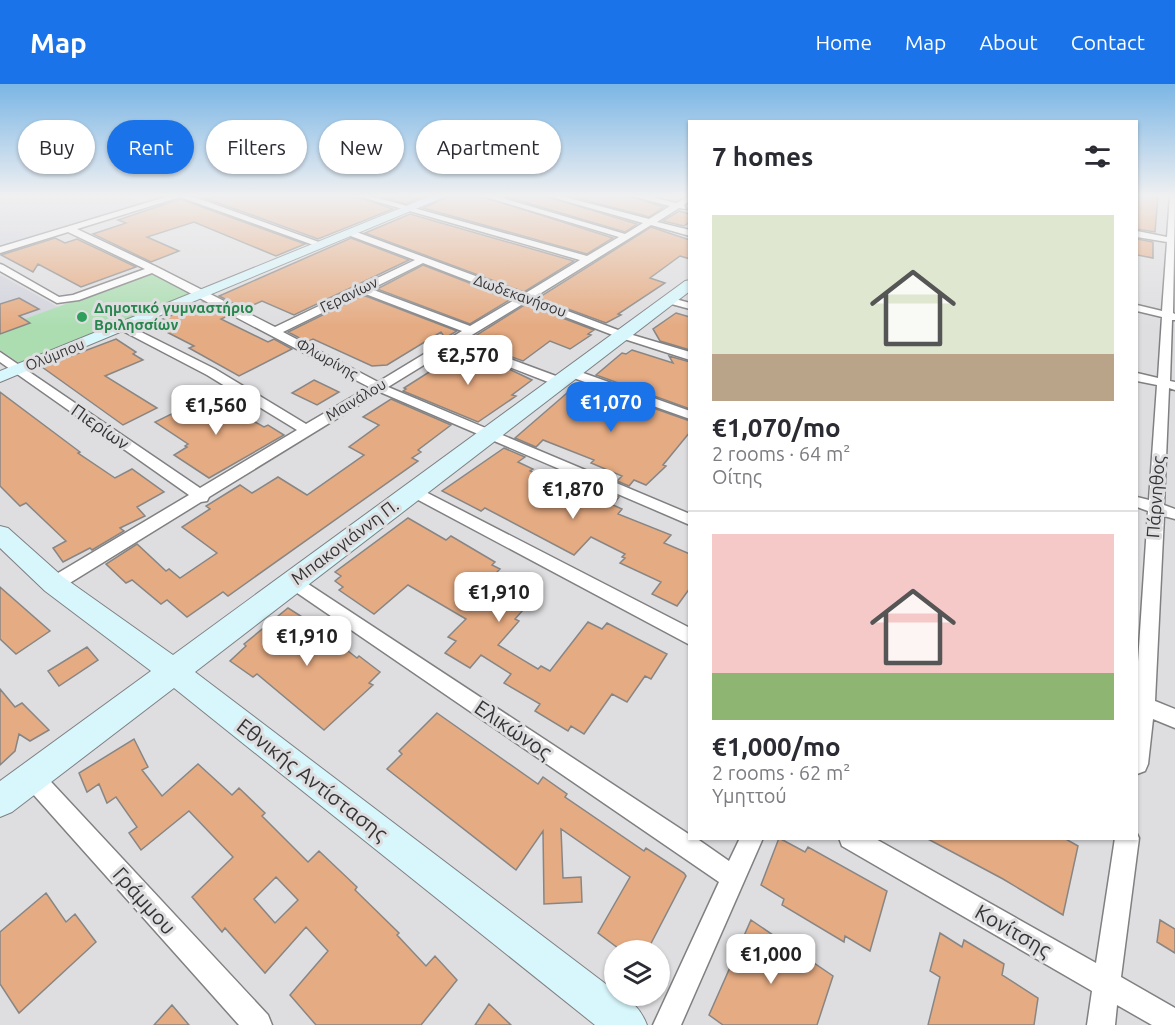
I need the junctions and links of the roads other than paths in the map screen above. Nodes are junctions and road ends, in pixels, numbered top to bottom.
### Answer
1 (36, 239) edge
2 (90, 239) edge
3 (305, 239) edge
4 (337, 239) edge
5 (367, 239) edge
6 (515, 239) edge
7 (624, 239) edge
8 (1174, 240) edge
9 (322, 245) junction
10 (0, 250) edge
11 (423, 260) junction
12 (590, 260) junction
13 (0, 267) edge
14 (154, 269) junction
15 (688, 287) edge
16 (363, 289) junction
17 (204, 294) junction
18 (527, 298) junction
19 (679, 303) edge
20 (1138, 308) edge
21 (1171, 316) edge
22 (123, 327) junction
23 (276, 331) junction
24 (472, 331) junction
25 (622, 335) junction
26 (454, 342) junction
27 (688, 355) edge
28 (0, 356) edge
29 (20, 369) junction
30 (0, 377) edge
31 (566, 377) junction
32 (1138, 377) edge
33 (1169, 385) edge
34 (378, 387) junction
35 (688, 414) edge
36 (306, 430) junction
37 (489, 435) junction
38 (414, 490) junction
39 (202, 497) junction
40 (1138, 502) edge
41 (1155, 508) junction
42 (1175, 514) edge
43 (688, 519) edge
44 (0, 534) edge
45 (293, 581) junction
46 (54, 584) junction
47 (688, 636) edge
48 (173, 671) junction
49 (1141, 705) edge
50 (1175, 719) edge
51 (1138, 749) edge
52 (32, 777) junction
53 (0, 801) edge
54 (751, 840) edge
55 (854, 840) edge
56 (1127, 840) edge
57 (734, 878) junction
58 (1107, 984) junction
59 (1175, 1023) edge
60 (258, 1025) edge
61 (627, 1025) edge
62 (667, 1025) edge
63 (1101, 1025) edge

1 - 10 street
2 - 14 street, Φλωρίνης
3 - 9 street
4 - 9 street, Ολύμπου
5 - 11 street, Δωδεκανήσου
6 - 12 street
7 - 12 street, Μαινάλου
8 - 21 street, Πάρνηθος
9 - 17 street, Ολύμπου
11 - 16 street, Γερανίων
11 - 18 street, Δωδεκανήσου
12 - 18 street, Μαινάλου
13 - 14 street
14 - 17 street, Φλωρίνης
15 - 19 street, Μπακογιάννη Π.
16 - 23 street, Γερανίων
16 - 24 street
17 - 22 street, Ολύμπου
17 - 23 street, Φλωρίνης
18 - 24 street, Μαινάλου
18 - 25 street, Δωδεκανήσου
19 - 25 street, Μπακογιάννη Π.
20 - 21 street
21 - 33 street, Πάρνηθος
22 - 29 street, Ολύμπου
22 - 36 street
23 - 34 street, Φλωρίνης
24 - 26 street, Μαινάλου
25 - 27 street, Δωδεκανήσου
25 - 31 street, Μπακογιάννη Π.
26 - 31 street
26 - 34 street, Μαινάλου
28 - 29 street, Πιερίων
29 - 30 street, Ολύμπου
29 - 39 street, Πιερίων
31 - 35 street
31 - 37 street, Μπακογιάννη Π.
32 - 33 street
33 - 41 street, Πάρνηθος
34 - 36 street, Μαινάλου
34 - 37 street, Φλωρίνης
36 - 39 street, Μαινάλου
37 - 38 street, Μπακογιάννη Π.
37 - 43 street, Φλωρίνης
38 - 45 street, Μπακογιάννη Π.
38 - 47 street
39 - 46 street, Μαινάλου
40 - 41 street
41 - 42 street
41 - 49 street, Πάρνηθος
44 - 46 street, Εθνικής Αντίστασης
45 - 48 street, Μπακογιάννη Π.
45 - 57 street, Ελικώνος
46 - 48 street, Εθνικής Αντίστασης
48 - 52 street, Μπακογιάννη Π.
48 - 61 street, Εθνικής Αντίστασης
49 - 50 street
49 - 51 street, Πάρνηθος
52 - 53 street, Μπακογιάννη Π.
52 - 60 street, Γράμμου
54 - 57 street
55 - 58 street, Κονίτσης
56 - 58 street
57 - 62 street
58 - 59 street, Κονίτσης
58 - 63 street

